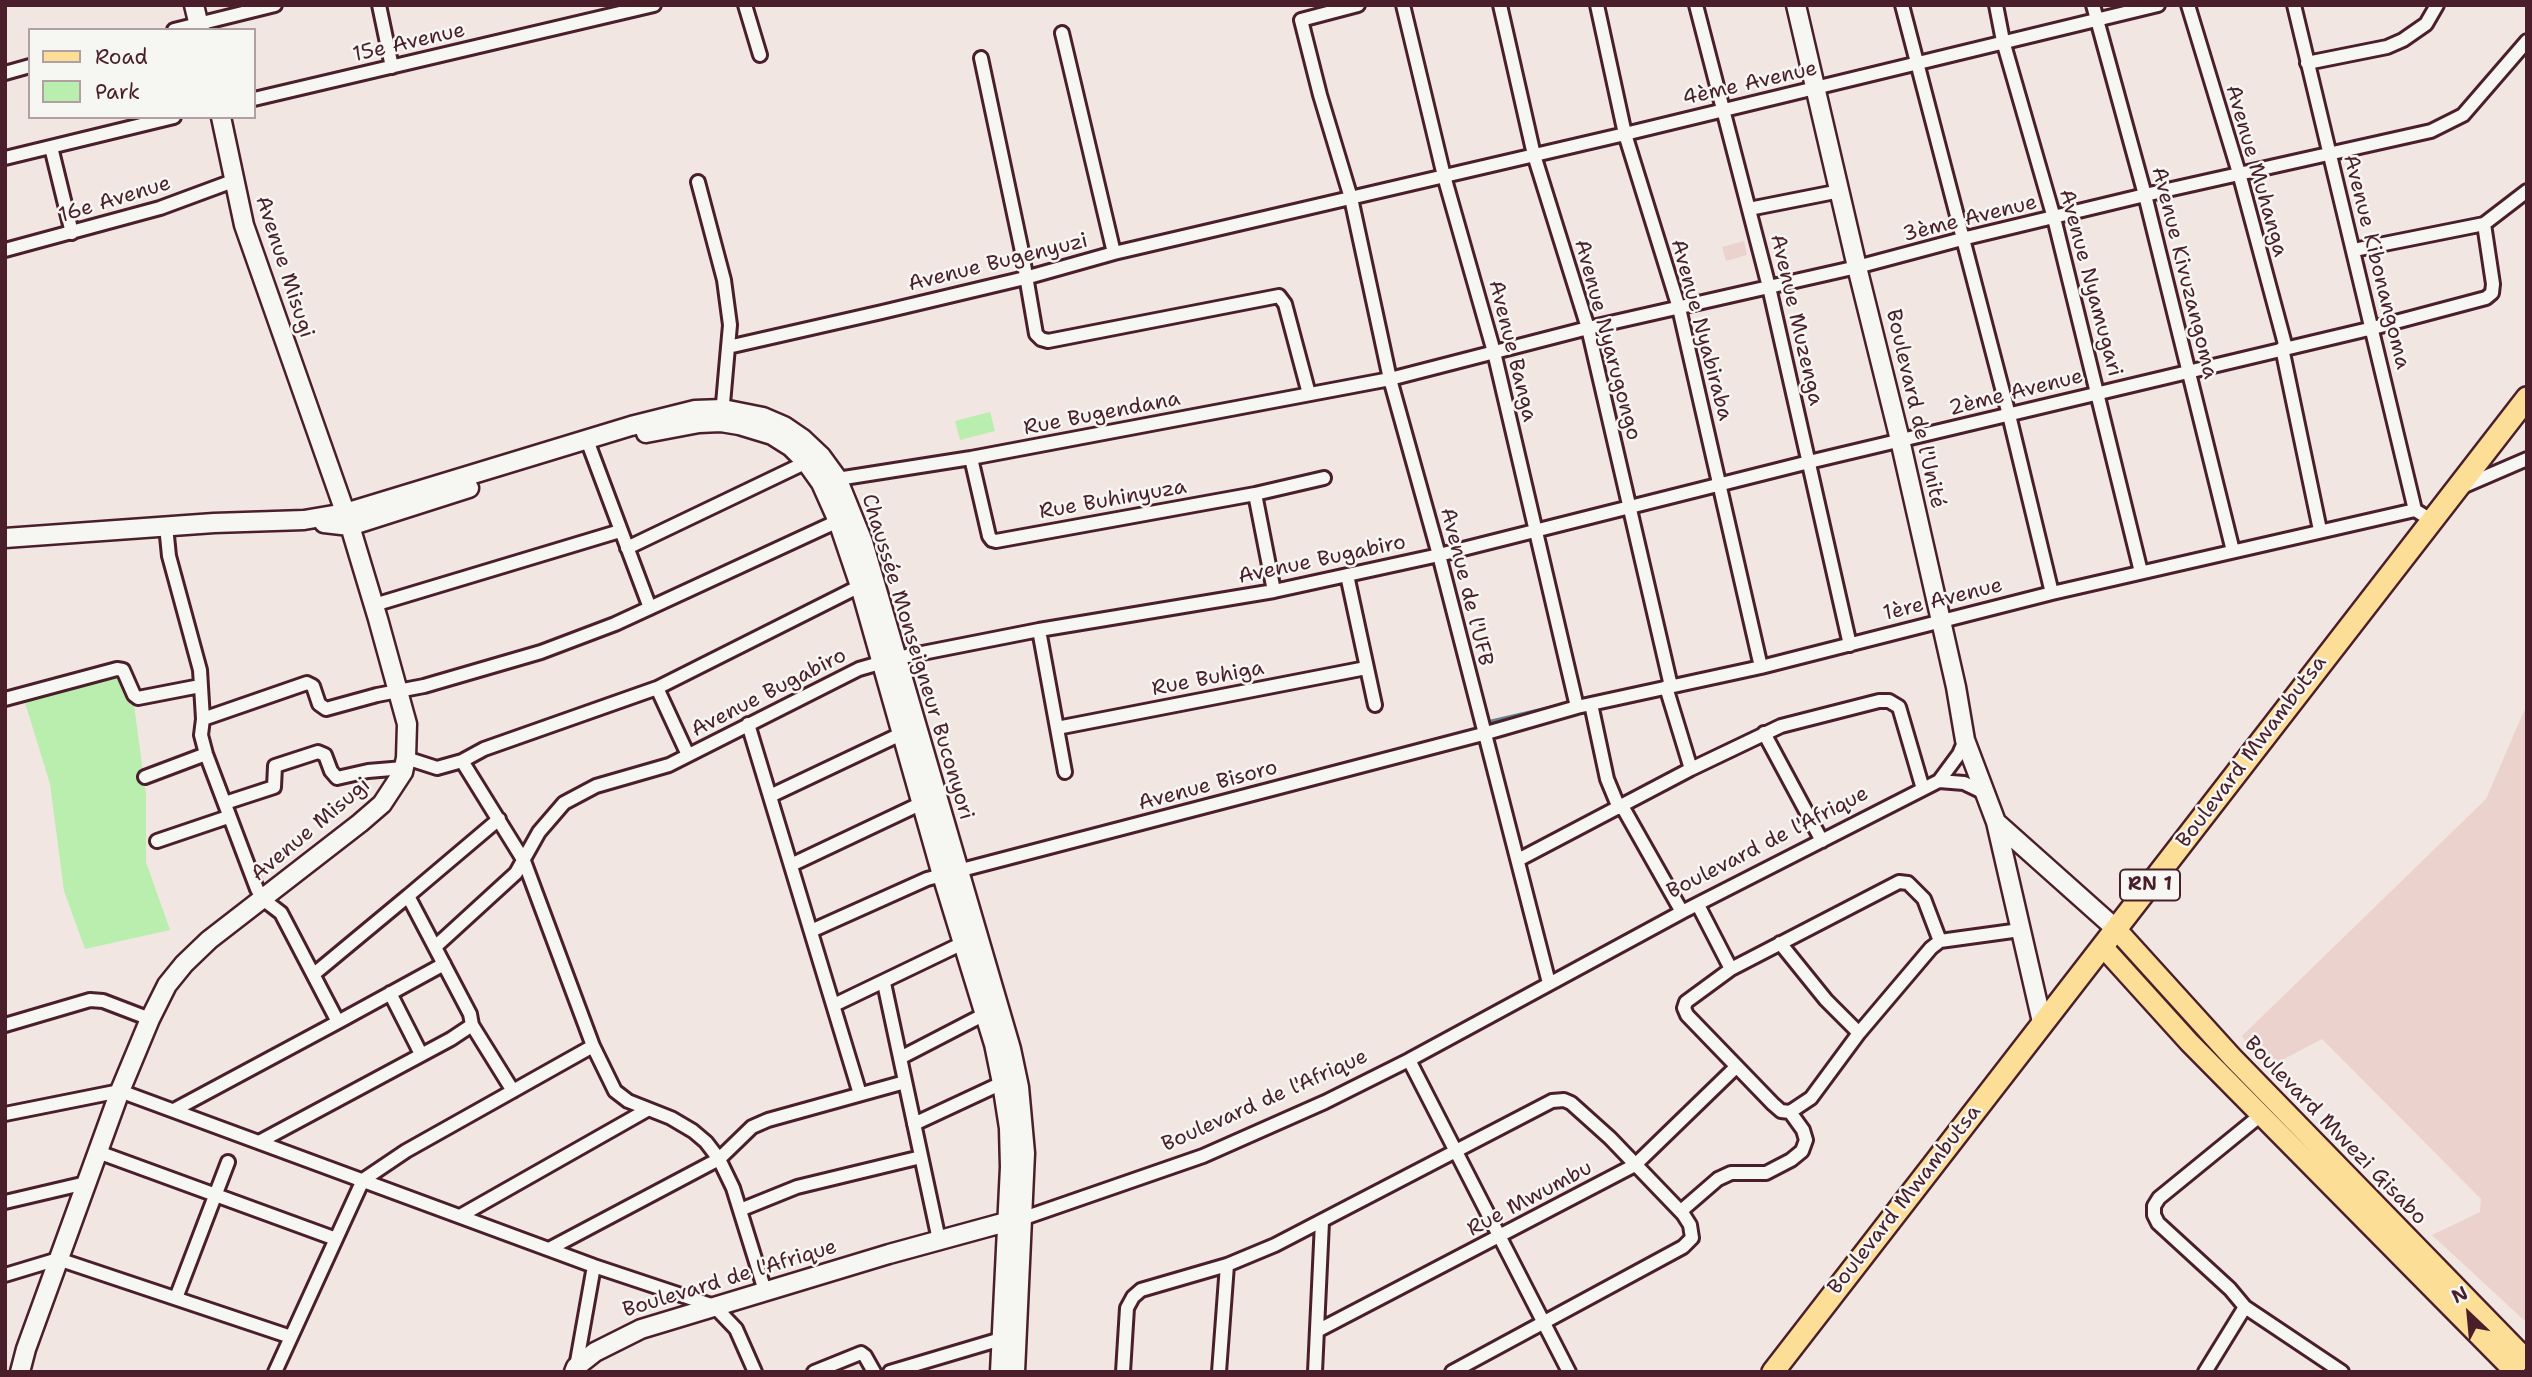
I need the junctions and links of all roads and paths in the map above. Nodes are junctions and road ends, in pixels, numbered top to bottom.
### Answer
1 (194, 5) edge
2 (275, 5) edge
3 (380, 5) edge
4 (654, 5) edge
5 (745, 5) edge
6 (1358, 5) edge
7 (1403, 5) edge
8 (1500, 5) edge
9 (1597, 5) edge
10 (1696, 5) edge
11 (1796, 5) edge
12 (1902, 5) edge
13 (1996, 5) edge
14 (2093, 5) edge
15 (2158, 5) edge
16 (2188, 5) edge
17 (2294, 5) edge
18 (2437, 5) edge
19 (2096, 20) junction
20 (199, 27) edge
21 (1062, 33) dead end
22 (2003, 41) junction
23 (2527, 41) edge
24 (760, 55) dead end
25 (981, 58) dead end
26 (1917, 63) junction
27 (2307, 63) junction
28 (28, 66) edge
29 (392, 67) junction
30 (5, 72) edge
31 (1816, 88) junction
32 (256, 99) edge
33 (1724, 110) junction
34 (166, 119) edge
35 (221, 119) edge
36 (1625, 134) junction
37 (51, 146) junction
38 (2329, 152) junction
39 (1534, 155) junction
40 (5, 158) edge
41 (2239, 173) junction
42 (1444, 176) junction
43 (698, 182) dead end
44 (234, 185) junction
45 (1840, 191) junction
46 (2527, 191) edge
47 (2146, 195) junction
48 (1351, 198) junction
49 (1749, 209) junction
50 (2054, 218) junction
51 (2484, 224) junction
52 (72, 233) junction
53 (1962, 239) junction
54 (5, 250) edge
55 (2354, 250) junction
56 (1114, 253) junction
57 (1857, 267) junction
58 (1025, 278) junction
59 (1769, 287) junction
60 (1679, 308) junction
61 (1588, 328) junction
62 (2373, 328) junction
63 (728, 347) junction
64 (2284, 348) junction
65 (1494, 352) junction
66 (2188, 371) junction
67 (1390, 379) junction
68 (2098, 393) junction
69 (1309, 394) junction
70 (2527, 398) edge
71 (2009, 415) junction
72 (722, 416) junction
73 (1900, 440) junction
74 (589, 444) junction
75 (971, 458) junction
76 (814, 459) junction
77 (2526, 461) edge
78 (1809, 462) junction
79 (1324, 478) dead end
80 (829, 480) junction
81 (1720, 485) junction
82 (2455, 490) junction
83 (1255, 494) junction
84 (1629, 507) junction
85 (2423, 515) junction
86 (347, 519) junction
87 (838, 521) junction
88 (166, 526) junction
89 (1536, 530) junction
90 (2320, 530) junction
91 (620, 531) junction
92 (5, 538) edge
93 (627, 548) junction
94 (2233, 551) junction
95 (1439, 555) junction
96 (2141, 572) junction
97 (1347, 575) junction
98 (860, 586) junction
99 (1274, 591) junction
100 (2052, 593) junction
101 (373, 605) junction
102 (649, 608) junction
103 (1940, 620) junction
104 (1039, 630) junction
105 (1850, 645) junction
106 (890, 660) junction
107 (1760, 667) junction
108 (1366, 668) junction
109 (200, 686) junction
110 (1669, 686) junction
111 (657, 688) junction
112 (398, 692) junction
113 (5, 699) edge
114 (1591, 704) junction
115 (1375, 705) dead end
116 (1577, 707) junction
117 (203, 719) junction
118 (748, 724) junction
119 (1057, 728) junction
120 (903, 733) junction
121 (1764, 733) junction
122 (1483, 734) junction
123 (1965, 740) junction
124 (206, 754) junction
125 (688, 755) junction
126 (462, 761) junction
127 (405, 763) junction
128 (1691, 769) junction
129 (1065, 772) dead end
130 (145, 777) dead end
131 (1939, 781) junction
132 (1923, 789) junction
133 (1985, 793) junction
134 (770, 796) junction
135 (225, 803) junction
136 (922, 803) junction
137 (1621, 807) junction
138 (228, 817) junction
139 (499, 819) junction
140 (1996, 822) junction
141 (157, 841) dead end
142 (1822, 841) junction
143 (1518, 860) junction
144 (524, 861) junction
145 (791, 865) junction
146 (951, 873) junction
147 (408, 896) junction
148 (264, 900) junction
149 (1698, 905) junction
150 (1682, 912) junction
151 (2116, 929) junction
152 (2020, 930) junction
153 (811, 931) junction
154 (1940, 942) junction
155 (963, 943) junction
156 (1780, 943) junction
157 (435, 947) junction
158 (2102, 947) junction
159 (444, 964) junction
160 (1731, 969) junction
161 (314, 974) junction
162 (884, 983) junction
163 (1549, 983) junction
164 (390, 993) junction
165 (834, 1005) junction
166 (985, 1014) junction
167 (150, 1019) junction
168 (338, 1022) junction
169 (2042, 1022) junction
170 (5, 1025) edge
171 (472, 1025) junction
172 (1859, 1032) junction
173 (593, 1046) junction
174 (421, 1054) junction
175 (900, 1058) junction
176 (1409, 1060) junction
177 (1736, 1067) junction
178 (905, 1082) junction
179 (1002, 1083) junction
180 (120, 1091) junction
181 (513, 1091) junction
182 (860, 1094) junction
183 (174, 1110) junction
184 (647, 1110) junction
185 (1790, 1112) junction
186 (5, 1114) edge
187 (2262, 1114) junction
188 (914, 1124) junction
189 (259, 1142) junction
190 (97, 1152) junction
191 (1457, 1152) junction
192 (921, 1157) junction
193 (719, 1159) junction
194 (228, 1162) dead end
195 (1635, 1165) junction
196 (363, 1180) junction
197 (86, 1183) junction
198 (215, 1195) junction
199 (5, 1202) edge
200 (740, 1210) junction
201 (1681, 1212) junction
202 (460, 1216) junction
203 (1016, 1219) junction
204 (1322, 1222) junction
205 (1501, 1236) junction
206 (336, 1238) junction
207 (939, 1240) junction
208 (549, 1249) junction
209 (2407, 1250) junction
210 (58, 1259) junction
211 (1227, 1265) junction
212 (594, 1266) junction
213 (5, 1275) edge
214 (765, 1291) junction
215 (176, 1298) junction
216 (714, 1306) junction
217 (2245, 1307) junction
218 (1546, 1323) junction
219 (1317, 1331) junction
220 (291, 1336) junction
221 (1001, 1339) junction
222 (2527, 1360) edge
223 (575, 1369) edge
224 (20, 1372) edge
225 (275, 1372) edge
226 (755, 1372) edge
227 (814, 1372) edge
228 (874, 1372) edge
229 (890, 1372) edge
230 (1000, 1372) edge
231 (1015, 1372) edge
232 (1123, 1372) edge
233 (1219, 1372) edge
234 (1315, 1372) edge
235 (1452, 1372) edge
236 (1569, 1372) edge
237 (1773, 1372) edge
238 (2205, 1372) edge
239 (2342, 1372) edge
240 (2515, 1372) edge

1 - 20 street
2 - 20 street
3 - 29 street
4 - 29 street, 15e Avenue
5 - 24 street
6 - 48 street, Avenue de l'UFB
7 - 42 street, Avenue Banga
8 - 39 street, Avenue Nyarugongo
9 - 36 street, Avenue Nyabiraba
10 - 33 street, Avenue Muzenga
11 - 31 street, Boulevard de l'Unité
12 - 26 street
13 - 22 street, Avenue Nyamugari
14 - 19 street, Avenue Kivuzangoma
15 - 19 street, 4ème Avenue
16 - 41 street, Avenue Muhanga
17 - 27 street, Avenue Kibonangoma
18 - 27 street
19 - 22 street, 4ème Avenue
19 - 47 street, Avenue Kivuzangoma
21 - 56 street
22 - 26 street, 4ème Avenue
22 - 50 street, Avenue Nyamugari
23 - 38 street, 3ème Avenue
25 - 58 street
26 - 31 street, 4ème Avenue
26 - 53 street
27 - 38 street, Avenue Kibonangoma
28 - 30 street
29 - 32 street, 15e Avenue
31 - 33 street, 4ème Avenue
31 - 45 street, Boulevard de l'Unité
33 - 36 street, 4ème Avenue
33 - 49 street, Avenue Muzenga
34 - 37 street
35 - 44 street, Avenue Misugi
36 - 39 street, 4ème Avenue
36 - 60 street, Avenue Nyabiraba
37 - 40 street
37 - 52 street
38 - 41 street, 3ème Avenue
38 - 55 street, Avenue Kibonangoma
39 - 42 street, 4ème Avenue
39 - 61 street, Avenue Nyarugongo
41 - 47 street, 3ème Avenue
41 - 64 street, Avenue Muhanga
42 - 48 street, 4ème Avenue
42 - 65 street, Avenue Banga
43 - 63 street
44 - 52 street, 16e Avenue
44 - 86 street, Avenue Misugi
45 - 49 street
45 - 57 street, Boulevard de l'Unité
46 - 51 street
47 - 50 street, 3ème Avenue
47 - 66 street, Avenue Kivuzangoma
48 - 56 street, Avenue Bugenyuzi
48 - 67 street, Avenue de l'UFB
49 - 59 street, Avenue Muzenga
50 - 53 street, 3ème Avenue
50 - 68 street, Avenue Nyamugari
51 - 55 street
51 - 62 street, 2ème Avenue
52 - 54 street, 16e Avenue
53 - 57 street, 3ème Avenue
53 - 71 street
55 - 62 street, Avenue Kibonangoma
56 - 58 street, Avenue Bugenyuzi
57 - 59 street, 3ème Avenue
57 - 73 street, Boulevard de l'Unité
58 - 63 street, Avenue Bugenyuzi
58 - 69 street
59 - 60 street, 3ème Avenue
59 - 78 street, Avenue Muzenga
60 - 61 street, 3ème Avenue
60 - 81 street, Avenue Nyabiraba
61 - 65 street, 3ème Avenue
61 - 84 street, Avenue Nyarugongo
62 - 64 street, 2ème Avenue
62 - 85 street, Avenue Kibonangoma
63 - 72 street
64 - 66 street, 2ème Avenue
64 - 90 street, Avenue Muhanga
65 - 67 street, 3ème Avenue
65 - 89 street, Avenue Banga
66 - 68 street, 2ème Avenue
66 - 94 street, Avenue Kivuzangoma
67 - 69 street, Rue Bugendana
67 - 95 street, Avenue de l'UFB
68 - 71 street, 2ème Avenue
68 - 96 street, Avenue Nyamugari
69 - 75 street, Rue Bugendana
70 - 82 highway, Boulevard Mwambutsa / RN 1
71 - 73 street, 2ème Avenue
71 - 100 street
72 - 74 street, Chaussée Monseigneur Buconyori
72 - 76 street, Chaussée Monseigneur Buconyori
73 - 78 street, 2ème Avenue
73 - 103 street, Boulevard de l'Unité
74 - 86 street, Chaussée Monseigneur Buconyori
74 - 91 street
75 - 80 street, Rue Bugendana
75 - 83 street, Rue Buhinyuza
76 - 80 street, Chaussée Monseigneur Buconyori
76 - 93 street
77 - 82 street
78 - 81 street, 2ème Avenue
78 - 105 street, Avenue Muzenga
79 - 83 street, Rue Buhinyuza
80 - 87 street, Chaussée Monseigneur Buconyori
80 - 106 street, Chaussée Monseigneur Buconyori
81 - 84 street, 2ème Avenue
81 - 107 street, Avenue Nyabiraba
82 - 85 highway, Boulevard Mwambutsa / RN 1
83 - 99 street
84 - 89 street, 2ème Avenue
84 - 110 street, Avenue Nyarugongo
85 - 90 street, 1ère Avenue
85 - 151 highway, Boulevard Mwambutsa / RN 1
86 - 88 street, Chaussée Monseigneur Buconyori
86 - 101 street, Avenue Misugi
87 - 98 street, Chaussée Monseigneur Buconyori
87 - 102 street
88 - 92 street, Chaussée Monseigneur Buconyori
88 - 109 street
89 - 95 street, 2ème Avenue
89 - 116 street, Avenue Banga
90 - 94 street, 1ère Avenue
91 - 93 street
91 - 101 street
93 - 102 street
94 - 96 street, 1ère Avenue
95 - 97 street, Avenue Bugabiro
95 - 122 street, Avenue de l'UFB
96 - 100 street, 1ère Avenue
97 - 99 street, Avenue Bugabiro
97 - 108 street
98 - 106 street, Chaussée Monseigneur Buconyori
98 - 111 street
99 - 104 street, Avenue Bugabiro
100 - 103 street, 1ère Avenue
101 - 112 street, Avenue Misugi
102 - 112 street
103 - 105 street, 1ère Avenue
103 - 123 street, Boulevard de l'Unité
104 - 106 street, Avenue Bugabiro
104 - 119 street
105 - 107 street, 1ère Avenue
106 - 118 street, Avenue Bugabiro
106 - 120 street, Chaussée Monseigneur Buconyori
106 - 146 street, Chaussée Monseigneur Buconyori
107 - 110 street, 1ère Avenue
108 - 115 street
108 - 119 street, Rue Buhiga
109 - 113 street
109 - 117 street
110 - 114 street, 1ère Avenue
110 - 128 street, Avenue Nyarugongo
111 - 125 street
111 - 126 street
112 - 117 street
112 - 127 street, Avenue Misugi
114 - 116 street, 1ère Avenue
114 - 137 street
116 - 122 street, 1ère Avenue
117 - 124 street
118 - 125 street, Avenue Bugabiro
118 - 134 street
119 - 129 street
120 - 134 street
120 - 136 street, Chaussée Monseigneur Buconyori
121 - 128 street
121 - 132 street
121 - 142 street
122 - 143 street, Avenue de l'UFB
122 - 146 street, Avenue Bisoro
123 - 131 street, Boulevard de l'Afrique
123 - 133 street, Boulevard de l'Unité
124 - 130 street
124 - 135 street
125 - 144 street, Avenue Bugabiro
126 - 127 street
126 - 139 street
127 - 135 street
127 - 148 street, Avenue Misugi
128 - 137 street
131 - 132 street, Boulevard de l'Afrique
131 - 133 street
132 - 142 street, Boulevard de l'Afrique
133 - 140 street, Boulevard de l'Unité
134 - 145 street
135 - 138 street
136 - 145 street
136 - 146 street, Chaussée Monseigneur Buconyori
137 - 143 street
137 - 150 street
138 - 141 street
138 - 148 street
139 - 144 street
139 - 147 street
140 - 151 street, Boulevard de l'Unité
140 - 152 street, Boulevard de l'Unité
142 - 149 street, Boulevard de l'Afrique
143 - 163 street, Avenue de l'UFB
144 - 157 street, Avenue Bugabiro
144 - 173 street
145 - 153 street
146 - 153 street, Avenue Bisoro
146 - 155 street, Chaussée Monseigneur Buconyori
146 - 203 street, Chaussée Monseigneur Buconyori
147 - 157 street
147 - 161 street
148 - 161 street
148 - 167 street, Avenue Misugi
149 - 150 street, Boulevard de l'Afrique
149 - 160 street
150 - 163 street, Boulevard de l'Afrique
151 - 158 highway, Boulevard Mwambutsa / RN 1
151 - 209 main road, Boulevard Mwezi Gisabo
152 - 154 street
152 - 169 street, Boulevard de l'Unité
153 - 165 street
154 - 156 street
154 - 172 street
155 - 162 street
155 - 166 street, Chaussée Monseigneur Buconyori
156 - 160 street
156 - 172 street
157 - 159 street
158 - 169 highway, Boulevard Mwambutsa / RN 1
158 - 187 main road, Boulevard Mwezi Gisabo
159 - 164 street
159 - 171 street
160 - 177 street
161 - 168 street
162 - 165 street
162 - 175 street
163 - 176 street, Boulevard de l'Afrique
164 - 168 street
164 - 174 street
165 - 182 street
166 - 175 street
166 - 179 street, Chaussée Monseigneur Buconyori
167 - 170 street
167 - 180 street, Avenue Misugi
168 - 183 street
169 - 237 highway, Boulevard Mwambutsa / RN 1
171 - 174 street
171 - 181 street
172 - 185 street
173 - 181 street
173 - 184 street
174 - 189 street
175 - 178 street
176 - 191 street
176 - 203 street, Boulevard de l'Afrique
177 - 185 street
177 - 195 street, Rue Mwumbu
178 - 182 street
178 - 188 street
179 - 188 street
179 - 203 street, Chaussée Monseigneur Buconyori
180 - 183 street
180 - 186 street
180 - 190 street, Avenue Misugi
181 - 196 street
182 - 193 street
183 - 189 street
184 - 193 street
184 - 202 street
185 - 201 street
187 - 209 main road, Boulevard Mwezi Gisabo
187 - 217 street
188 - 192 street
189 - 196 street
190 - 197 street, Avenue Misugi
190 - 198 street
191 - 195 street
191 - 204 street
191 - 205 street
192 - 200 street
192 - 207 street
193 - 200 street
193 - 208 street
194 - 198 street
195 - 201 street
195 - 205 street, Rue Mwumbu
196 - 202 street
196 - 206 street
197 - 199 street
197 - 210 street, Avenue Misugi
198 - 206 street
198 - 215 street
200 - 214 street
201 - 218 street
202 - 208 street
203 - 207 street, Boulevard de l'Afrique
203 - 221 street, Chaussée Monseigneur Buconyori
203 - 231 street, Chaussée Monseigneur Buconyori
204 - 211 street
204 - 219 street
205 - 218 street
205 - 219 street, Rue Mwumbu
206 - 220 street
207 - 214 street, Boulevard de l'Afrique
208 - 212 street
209 - 222 main road, Boulevard Mwezi Gisabo
209 - 240 main road, Boulevard Mwezi Gisabo
210 - 213 street
210 - 215 street
210 - 224 street, Avenue Misugi
211 - 232 street
211 - 233 street
212 - 216 street
212 - 223 street
214 - 216 street, Boulevard de l'Afrique
215 - 220 street
216 - 223 street, Boulevard de l'Afrique
216 - 226 street
217 - 238 street
217 - 239 street
218 - 235 street
218 - 236 street
219 - 234 street
220 - 225 street
221 - 229 street
221 - 230 street, Chaussée Monseigneur Buconyori
227 - 228 street

